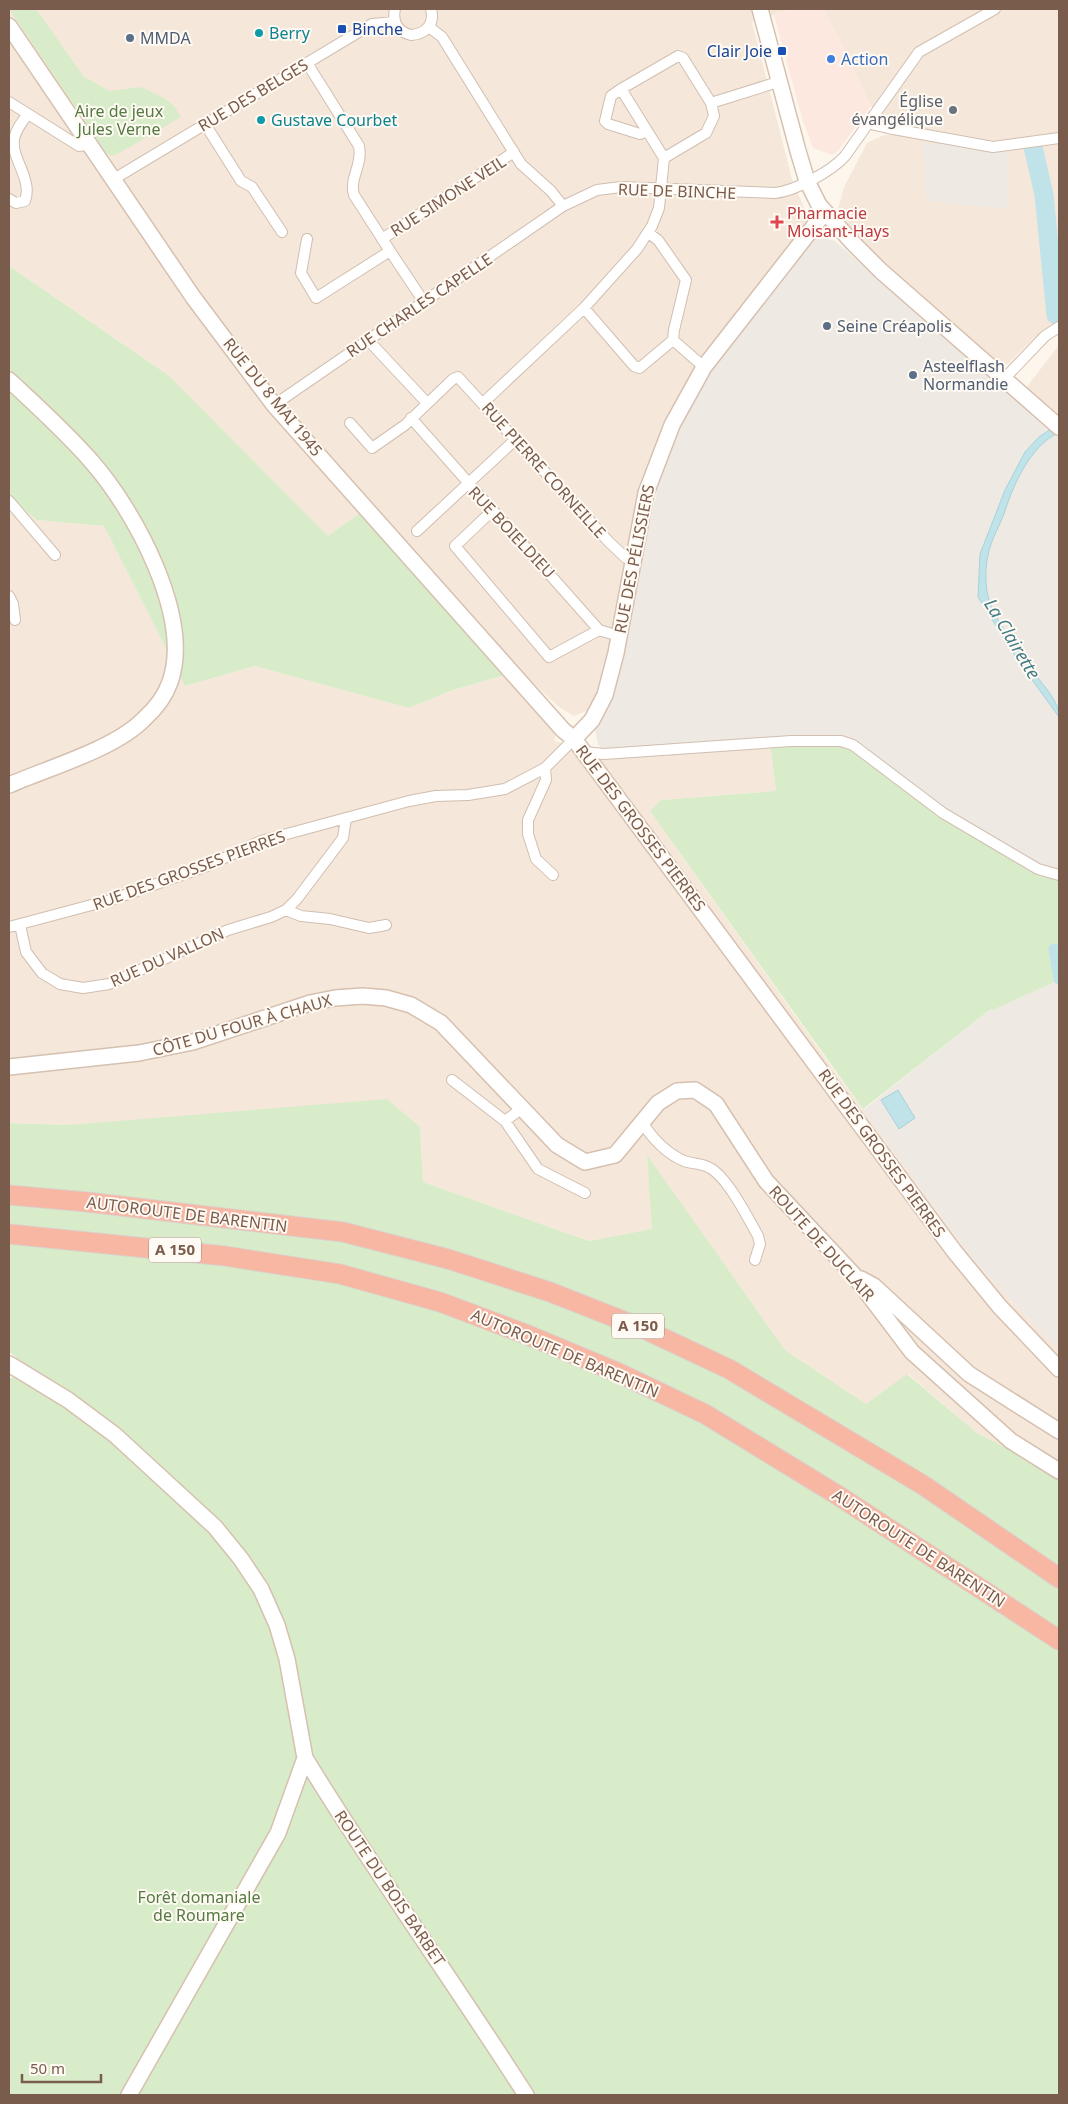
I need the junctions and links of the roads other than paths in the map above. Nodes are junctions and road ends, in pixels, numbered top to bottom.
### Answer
1 (396, 9) edge
2 (431, 9) edge
3 (760, 9) edge
4 (995, 9) edge
5 (395, 22) junction
6 (9, 26) edge
7 (429, 27) junction
8 (306, 63) junction
9 (778, 82) junction
10 (621, 89) junction
11 (9, 102) edge
12 (711, 103) junction
13 (28, 114) junction
14 (869, 121) junction
15 (205, 124) junction
16 (647, 130) junction
17 (1059, 138) edge
18 (90, 144) junction
19 (514, 152) junction
20 (664, 158) junction
21 (114, 179) junction
22 (808, 181) junction
23 (661, 188) junction
24 (9, 199) edge
25 (563, 206) junction
26 (822, 208) junction
27 (282, 232) dead end
28 (648, 232) junction
29 (307, 239) dead end
30 (382, 239) junction
31 (390, 251) junction
32 (424, 302) junction
33 (584, 308) junction
34 (1059, 327) edge
35 (368, 340) junction
36 (673, 340) junction
37 (704, 366) junction
38 (1004, 379) junction
39 (9, 380) edge
40 (426, 403) junction
41 (483, 403) junction
42 (274, 404) junction
43 (411, 418) junction
44 (350, 423) dead end
45 (1059, 427) edge
46 (516, 439) junction
47 (468, 484) junction
48 (9, 501) edge
49 (493, 510) junction
50 (417, 531) dead end
51 (54, 554) dead end
52 (633, 559) junction
53 (9, 596) edge
54 (15, 620) dead end
55 (599, 630) junction
56 (618, 636) junction
57 (574, 739) junction
58 (584, 752) junction
59 (545, 768) junction
60 (9, 784) edge
61 (346, 818) junction
62 (553, 875) dead end
63 (1059, 875) edge
64 (286, 910) junction
65 (386, 924) dead end
66 (20, 925) junction
67 (9, 927) edge
68 (9, 1067) edge
69 (452, 1080) dead end
70 (521, 1109) junction
71 (505, 1121) junction
72 (641, 1124) junction
73 (9, 1186) edge
74 (584, 1194) dead end
75 (9, 1195) edge
76 (87, 1202) junction
77 (9, 1234) edge
78 (755, 1260) dead end
79 (853, 1274) junction
80 (9, 1364) edge
81 (1059, 1369) edge
82 (1059, 1431) edge
83 (1059, 1470) edge
84 (1059, 1578) edge
85 (1059, 1640) edge
86 (305, 1758) junction
87 (129, 2095) edge
88 (526, 2095) edge

1 - 5 street
2 - 7 street
3 - 9 street
4 - 14 street, RUE DE BINCHE
5 - 7 street
5 - 8 street, RUE DES BELGES
6 - 18 street, RUE DU 8 MAI 1945
7 - 19 street
8 - 15 street, RUE DES BELGES
8 - 30 street
9 - 12 street
9 - 22 street
10 - 12 street
10 - 16 street
10 - 16 street
11 - 13 street
12 - 20 street
13 - 18 street
13 - 24 street
14 - 17 street
14 - 22 street, RUE DE BINCHE
15 - 21 street, RUE DES BELGES
15 - 27 street
16 - 20 street
18 - 21 street, RUE DU 8 MAI 1945
19 - 25 street
19 - 30 street, RUE SIMONE VEIL
20 - 23 street
21 - 42 street, RUE DU 8 MAI 1945
22 - 23 street, RUE DE BINCHE
22 - 26 street
23 - 25 street, RUE DE BINCHE
23 - 28 street
25 - 32 street, RUE CHARLES CAPELLE
26 - 37 street, RUE DES PÉLISSIERS
26 - 38 street
28 - 33 street
28 - 36 street
29 - 31 street
30 - 31 street
31 - 32 street
32 - 35 street, RUE CHARLES CAPELLE
33 - 36 street
33 - 41 street
34 - 38 street
35 - 40 street
35 - 42 street, RUE CHARLES CAPELLE
36 - 37 street
37 - 52 street, RUE DES PÉLISSIERS
38 - 45 street
39 - 60 street
40 - 41 street, RUE PIERRE CORNEILLE
40 - 43 street
41 - 46 street, RUE PIERRE CORNEILLE
42 - 57 street, RUE DU 8 MAI 1945
43 - 44 street
43 - 47 street, RUE BOIELDIEU
46 - 47 street
46 - 52 street, RUE PIERRE CORNEILLE
47 - 49 street, RUE BOIELDIEU
47 - 50 street
48 - 51 street
49 - 55 street, RUE BOIELDIEU
49 - 55 street
52 - 56 street, RUE DES PÉLISSIERS
53 - 54 street
55 - 56 street
56 - 57 street, RUE DES PÉLISSIERS
57 - 58 street, RUE DES GROSSES PIERRES
57 - 59 street, RUE DES GROSSES PIERRES
58 - 63 street
58 - 81 street, RUE DES GROSSES PIERRES
59 - 61 street, RUE DES GROSSES PIERRES
59 - 62 street
61 - 64 street, RUE DU VALLON
61 - 66 street, RUE DES GROSSES PIERRES
64 - 65 street
64 - 66 street, RUE DU VALLON
66 - 67 street, RUE DES GROSSES PIERRES
68 - 70 street, CÔTE DU FOUR À CHAUX
69 - 71 street
70 - 71 street
70 - 72 street, CÔTE DU FOUR À CHAUX
71 - 74 street
72 - 78 street
72 - 79 street, ROUTE DE DUCLAIR
73 - 76 highway
75 - 76 highway, AUTOROUTE DE BARENTIN / A 150
76 - 84 highway, AUTOROUTE DE BARENTIN / A 150
77 - 85 highway, AUTOROUTE DE BARENTIN / A 150
79 - 82 street
79 - 83 street, ROUTE DE DUCLAIR
80 - 86 street
86 - 87 street
86 - 88 street, ROUTE DU BOIS BARBET

